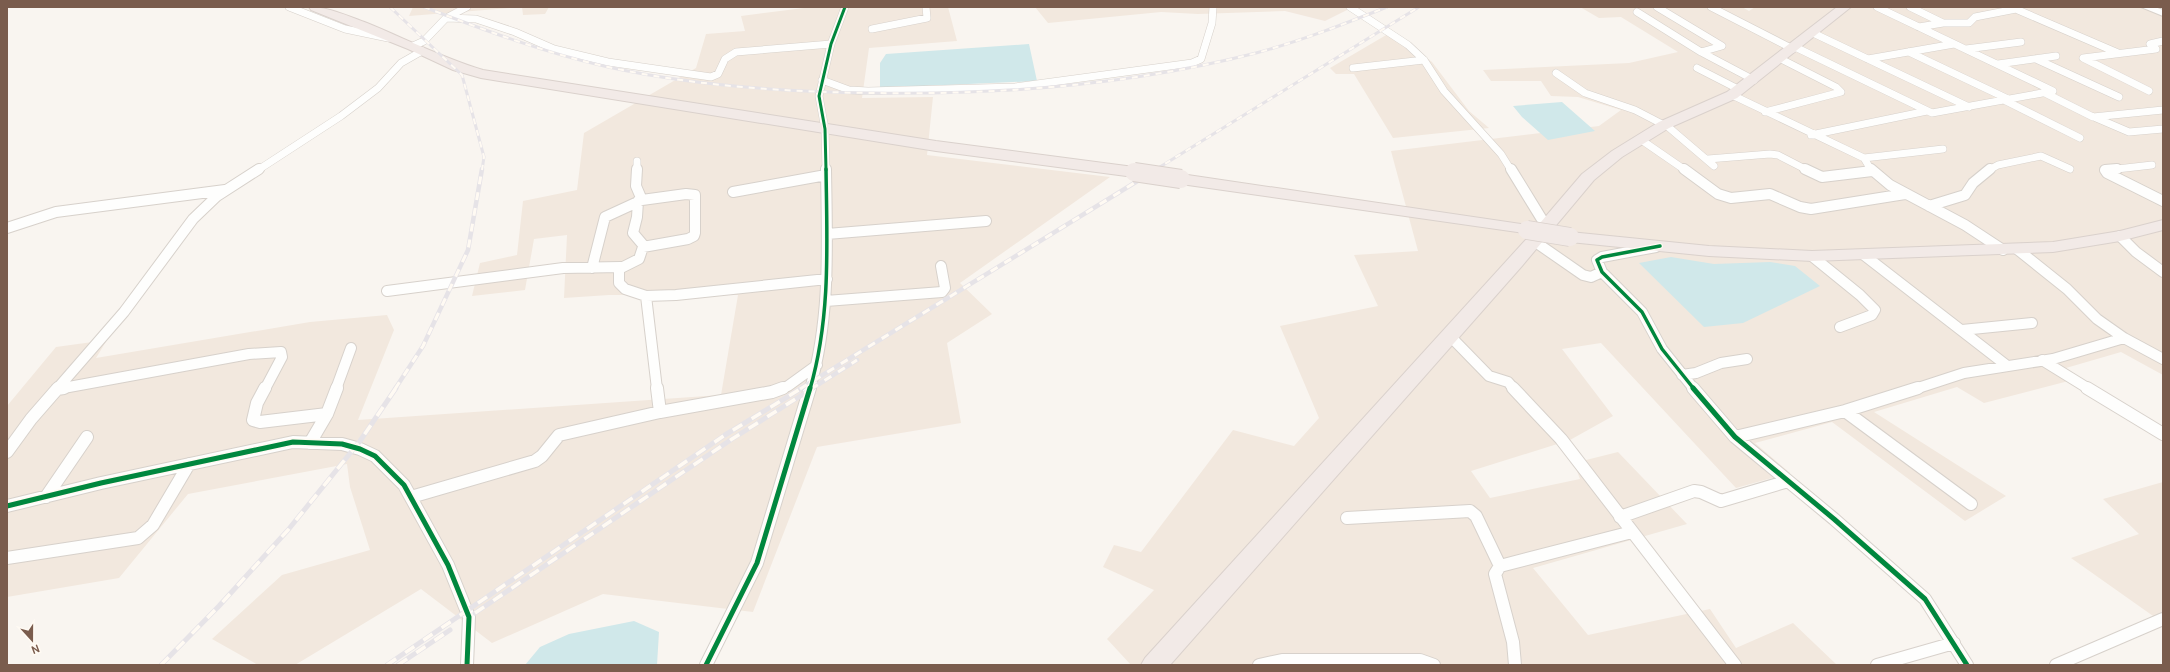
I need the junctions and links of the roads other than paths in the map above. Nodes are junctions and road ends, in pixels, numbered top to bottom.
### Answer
1 (289, 7) edge
2 (315, 7) edge
3 (467, 7) edge
4 (846, 7) edge
5 (926, 7) edge
6 (1213, 7) edge
7 (1350, 7) edge
8 (1656, 7) edge
9 (1711, 7) edge
10 (1845, 7) edge
11 (1877, 7) edge
12 (1910, 7) edge
13 (2146, 7) edge
14 (2014, 8) edge
15 (1637, 12) dead end
16 (2163, 13) edge
17 (446, 18) junction
18 (1943, 24) junction
19 (1919, 27) junction
20 (872, 29) dead end
21 (1813, 33) junction
22 (400, 41) junction
23 (2163, 41) edge
24 (2021, 42) dead end
25 (831, 44) junction
26 (1954, 44) junction
27 (417, 49) junction
28 (1966, 49) junction
29 (1701, 52) junction
30 (1790, 52) junction
31 (1909, 52) junction
32 (2119, 53) junction
33 (2056, 56) dead end
34 (1868, 59) junction
35 (2036, 59) junction
36 (1424, 60) junction
37 (1998, 64) junction
38 (1352, 68) dead end
39 (1697, 68) dead end
40 (1556, 73) dead end
41 (822, 80) junction
42 (1742, 88) junction
43 (2150, 91) dead end
44 (2045, 93) junction
45 (2119, 97) dead end
46 (2006, 100) junction
47 (1969, 106) junction
48 (2163, 110) edge
49 (1927, 111) junction
50 (1765, 112) junction
51 (2093, 117) junction
52 (1665, 125) junction
53 (825, 129) junction
54 (2163, 129) edge
55 (1811, 134) junction
56 (2080, 138) dead end
57 (1640, 139) junction
58 (1943, 149) dead end
59 (1864, 158) junction
60 (638, 161) dead end
61 (2152, 164) dead end
62 (2070, 169) dead end
63 (1872, 171) junction
64 (826, 175) junction
65 (227, 190) junction
66 (733, 192) dead end
67 (1905, 194) junction
68 (2163, 200) edge
69 (640, 201) junction
70 (1929, 206) junction
71 (986, 221) dead end
72 (2163, 225) edge
73 (1546, 226) junction
74 (7, 228) edge
75 (827, 234) junction
76 (1530, 236) junction
77 (2120, 236) junction
78 (644, 246) junction
79 (1660, 246) junction
80 (2010, 250) junction
81 (1864, 255) junction
82 (1812, 256) junction
83 (941, 266) dead end
84 (621, 267) junction
85 (592, 268) junction
86 (1602, 272) junction
87 (2163, 272) edge
88 (827, 279) junction
89 (387, 291) dead end
90 (646, 296) junction
91 (826, 301) junction
92 (2032, 323) dead end
93 (1840, 327) dead end
94 (1962, 330) junction
95 (1449, 335) junction
96 (2124, 338) junction
97 (351, 348) dead end
98 (1747, 359) dead end
99 (2163, 359) edge
100 (2042, 360) junction
101 (817, 365) junction
102 (2006, 365) junction
103 (1682, 375) junction
104 (57, 389) junction
105 (1845, 411) junction
106 (660, 412) junction
107 (327, 414) junction
108 (2163, 434) edge
109 (87, 437) dead end
110 (1735, 437) junction
111 (310, 443) junction
112 (7, 452) edge
113 (189, 464) junction
114 (1788, 481) junction
115 (46, 497) junction
116 (410, 497) junction
117 (1972, 504) dead end
118 (7, 506) edge
119 (1620, 517) junction
120 (1347, 518) dead end
121 (1632, 532) junction
122 (7, 558) edge
123 (1500, 566) junction
124 (2163, 619) edge
125 (1954, 643) junction
126 (467, 665) edge
127 (706, 665) edge
128 (1154, 665) edge
129 (1259, 665) edge
130 (1434, 665) edge
131 (1515, 665) edge
132 (1735, 665) edge
133 (1877, 665) edge
134 (1967, 665) edge
135 (2056, 665) edge

1 - 22 street
2 - 22 highway
3 - 17 street
4 - 25 street
5 - 20 street
6 - 41 street
7 - 36 street
8 - 29 street
9 - 30 street
10 - 21 highway
11 - 19 street
12 - 18 street
13 - 16 street
14 - 18 street
14 - 32 street
15 - 29 street
17 - 25 street
17 - 27 street
18 - 19 street
19 - 26 street
21 - 30 highway
21 - 34 street
22 - 27 highway
23 - 32 street
24 - 28 street
25 - 41 street
26 - 28 street
26 - 31 street
27 - 53 highway
27 - 65 street
28 - 37 street
29 - 42 street
30 - 42 highway
30 - 49 street
30 - 50 street
31 - 34 street
31 - 46 street
32 - 43 street
33 - 35 street
34 - 47 street
35 - 37 street
35 - 45 street
36 - 38 street
36 - 73 street
37 - 44 street
39 - 42 street
40 - 52 street
41 - 53 street
42 - 50 street
42 - 52 highway
44 - 46 street
44 - 51 street
46 - 47 street
46 - 56 street
47 - 49 street
48 - 51 street
49 - 55 street
50 - 55 street
51 - 54 street
52 - 57 highway
52 - 63 street
53 - 64 street
53 - 76 highway, bridge
55 - 59 street
57 - 67 street
57 - 73 highway
58 - 59 street
59 - 63 street
60 - 69 street
61 - 68 street
62 - 70 street
63 - 67 street
64 - 66 street
64 - 75 street
65 - 74 street
65 - 104 street
67 - 70 street
69 - 78 street
69 - 78 street
69 - 85 street
70 - 80 street
71 - 75 street
72 - 77 highway
73 - 76 highway
75 - 88 street
76 - 79 highway, bridge
76 - 86 street
76 - 95 highway
77 - 80 highway
77 - 87 street
78 - 84 street
79 - 82 highway
79 - 86 street
80 - 81 highway
80 - 96 street
81 - 82 highway
81 - 94 street
82 - 93 street
83 - 91 street
84 - 85 street
84 - 90 street
85 - 89 street
86 - 103 street
88 - 90 street
88 - 91 street
90 - 106 street
91 - 101 street
92 - 94 street
94 - 102 street
95 - 119 street
95 - 128 highway
96 - 99 street
96 - 100 street
97 - 107 street
98 - 103 street
100 - 102 street
100 - 108 street
101 - 106 street
101 - 127 street
102 - 105 street
103 - 110 street
104 - 107 street
104 - 112 street
105 - 110 street
105 - 117 street
106 - 116 street
107 - 111 street
109 - 115 street
110 - 114 street
111 - 113 street
111 - 116 street
113 - 115 street
113 - 122 street
114 - 119 street
114 - 125 street
115 - 118 street
116 - 126 street
119 - 121 street
120 - 123 street
121 - 123 street
121 - 132 street
123 - 131 street
124 - 135 street
125 - 133 street
125 - 134 street
129 - 130 street

